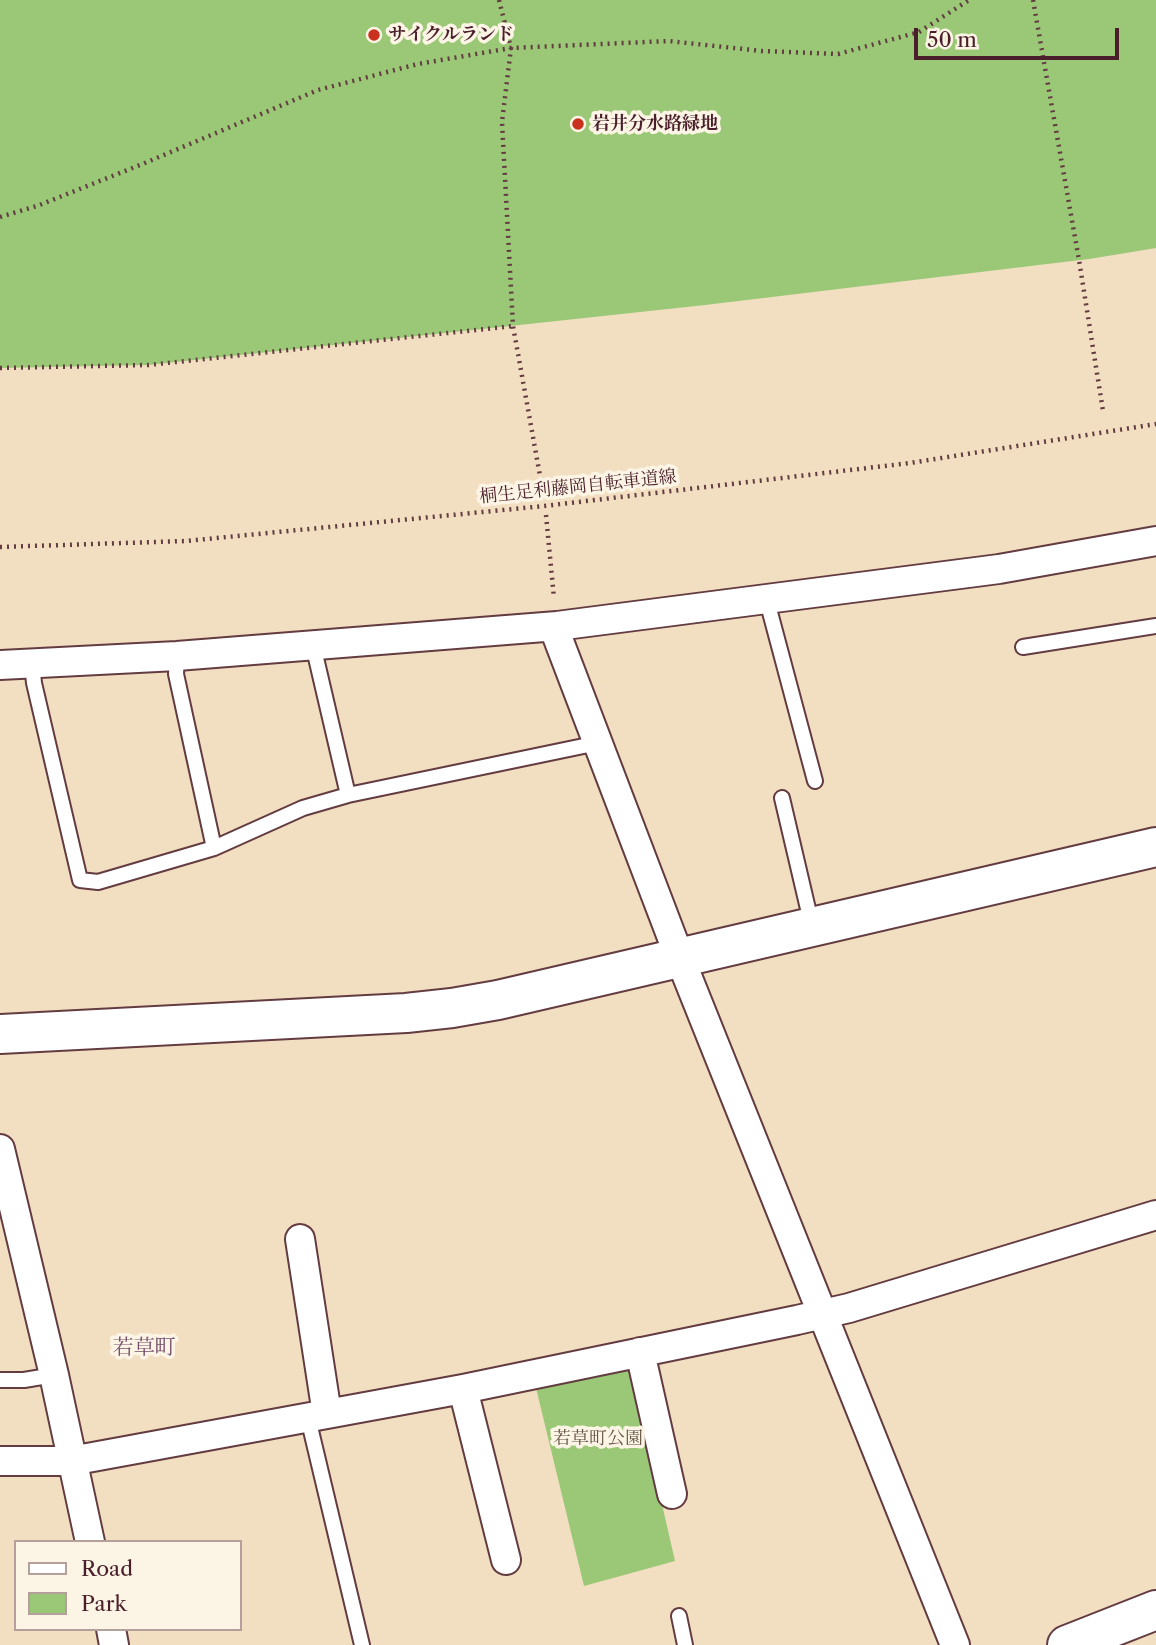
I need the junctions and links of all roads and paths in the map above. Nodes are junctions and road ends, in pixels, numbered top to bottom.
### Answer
1 (499, 0) edge
2 (969, 0) edge
3 (1032, 0) edge
4 (511, 48) junction
5 (0, 217) edge
6 (513, 326) junction
7 (0, 368) edge
8 (1103, 411) dead end
9 (1156, 424) edge
10 (544, 498) dead end
11 (546, 515) dead end
12 (1156, 541) edge
13 (0, 548) edge
14 (767, 601) junction
15 (555, 613) junction
16 (1156, 626) edge
17 (313, 645) junction
18 (1023, 647) dead end
19 (177, 656) junction
20 (32, 663) junction
21 (0, 665) edge
22 (598, 743) junction
23 (815, 781) dead end
24 (348, 795) junction
25 (782, 798) dead end
26 (1156, 847) edge
27 (214, 848) junction
28 (813, 927) junction
29 (679, 956) junction
30 (0, 1034) edge
31 (0, 1149) edge
32 (1156, 1215) edge
33 (300, 1239) dead end
34 (823, 1314) junction
35 (640, 1352) junction
36 (54, 1375) junction
37 (0, 1380) edge
38 (463, 1388) junction
39 (318, 1416) junction
40 (0, 1461) edge
41 (71, 1461) junction
42 (672, 1494) dead end
43 (90, 1540) edge
44 (506, 1560) dead end
45 (1156, 1609) edge
46 (679, 1616) dead end
47 (362, 1645) edge
48 (685, 1645) edge
49 (956, 1645) edge
50 (1067, 1645) edge

1 - 4 path
2 - 4 path
3 - 8 path
4 - 5 path
4 - 6 path
6 - 7 path
6 - 10 path
9 - 13 path, 桐生足利藤岡自転車道線
11 - 15 path
12 - 14 street
14 - 15 street
14 - 23 lane
15 - 17 street
15 - 22 street
16 - 18 lane
17 - 19 street
17 - 24 lane
19 - 20 street
19 - 27 lane
20 - 21 street
20 - 27 lane
22 - 24 lane
22 - 29 street
24 - 27 lane
25 - 28 lane
26 - 28 street
28 - 29 street
29 - 30 street
29 - 34 street
31 - 36 street
32 - 34 street
33 - 39 street
34 - 35 street
34 - 49 street
35 - 38 street
35 - 42 street
36 - 37 lane
36 - 41 street
38 - 39 street
38 - 44 street
39 - 41 street
39 - 47 lane
40 - 41 street
41 - 43 street
45 - 50 street
46 - 48 lane

